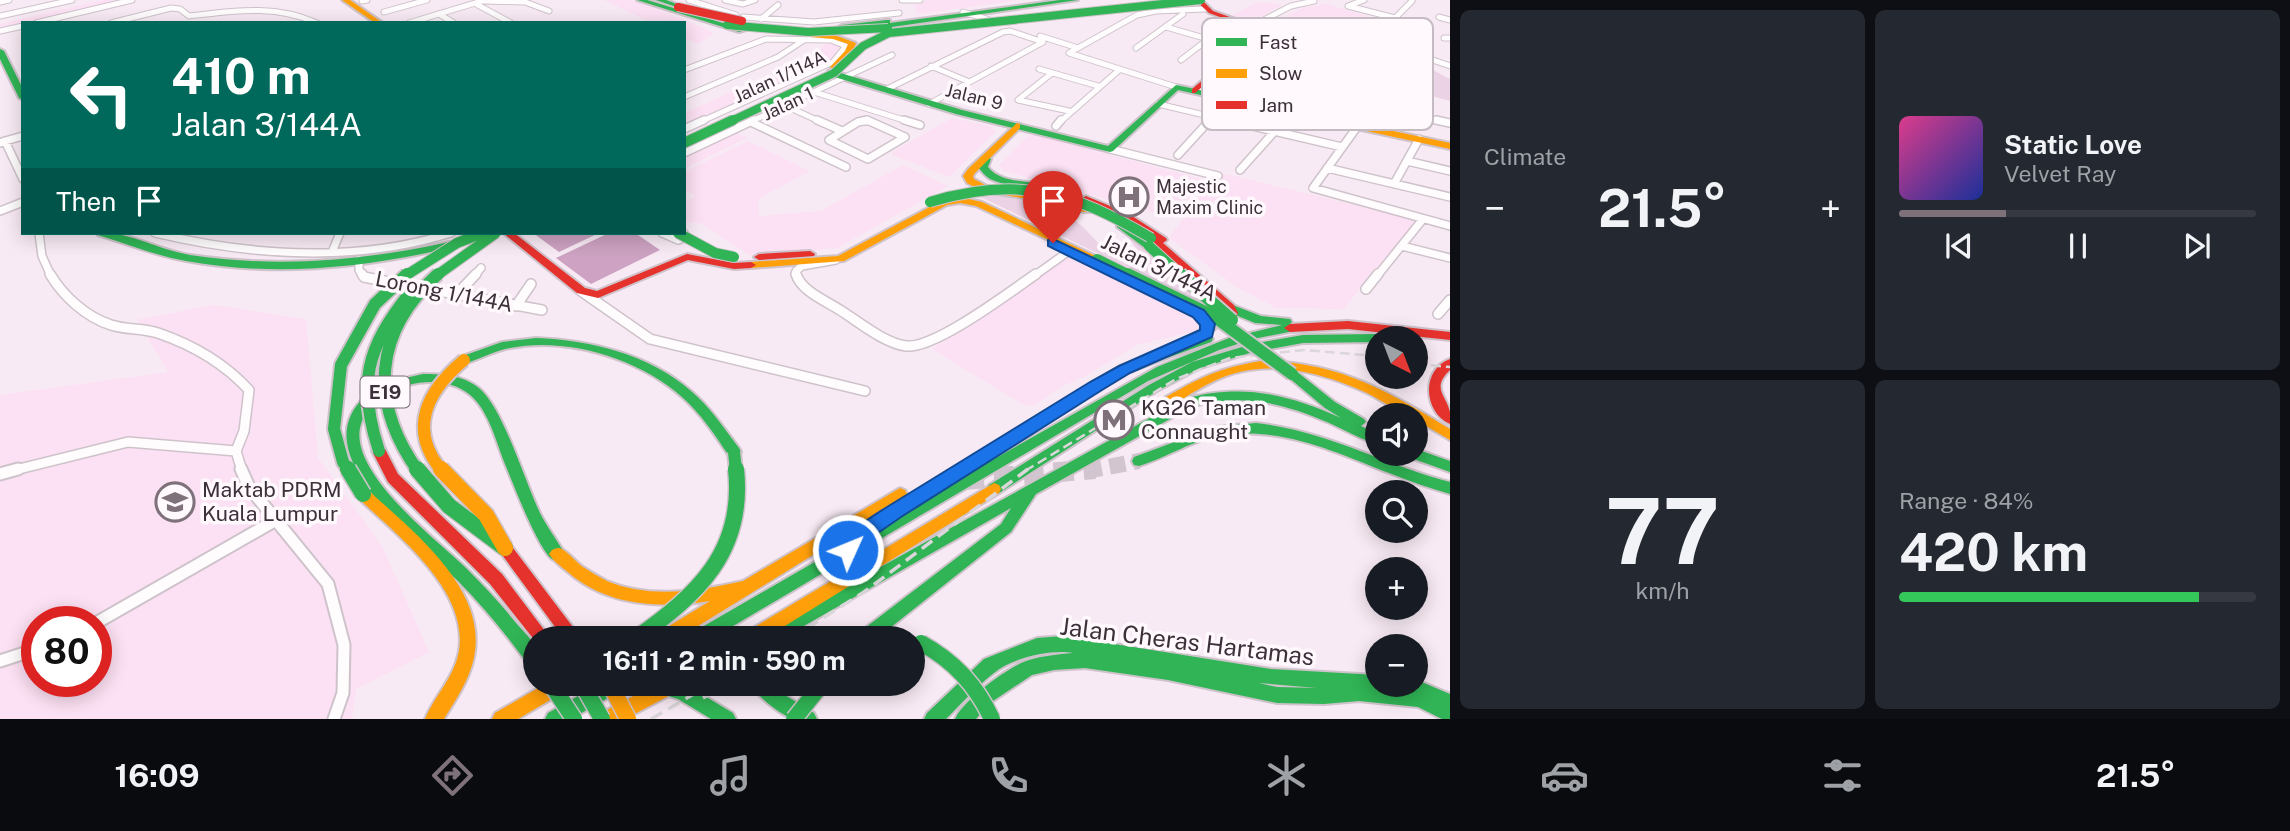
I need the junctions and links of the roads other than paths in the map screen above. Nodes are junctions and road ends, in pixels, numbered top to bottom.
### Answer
1 (9, 0) edge
2 (72, 0) edge
3 (132, 0) edge
4 (345, 0) edge
5 (427, 0) edge
6 (485, 0) edge
7 (640, 0) edge
8 (647, 0) edge
9 (658, 0) edge
10 (724, 0) edge
11 (731, 0) edge
12 (753, 0) edge
13 (902, 0) edge
14 (1046, 0) edge
15 (1075, 0) edge
16 (1105, 0) edge
17 (1144, 0) edge
18 (1171, 0) edge
19 (1182, 0) edge
20 (1297, 0) edge
21 (1364, 0) edge
22 (918, 1) edge
23 (1309, 1) edge
24 (1412, 1) edge
25 (0, 2) edge
26 (1200, 2) edge
27 (683, 3) edge
28 (476, 4) junction
29 (778, 5) dead end
30 (549, 11) dead end
31 (899, 13) dead end
32 (966, 13) junction
33 (439, 14) junction
34 (1183, 14) dead end
35 (0, 16) edge
36 (382, 17) edge
37 (1439, 17) dead end
38 (1235, 18) edge
39 (1268, 18) edge
40 (761, 19) junction
41 (1450, 20) edge
42 (44, 21) edge
43 (119, 21) edge
44 (314, 21) edge
45 (416, 21) edge
46 (451, 21) edge
47 (507, 21) edge
48 (835, 24) junction
49 (21, 26) edge
50 (946, 26) junction
51 (919, 27) junction
52 (1166, 27) junction
53 (0, 31) edge
54 (859, 32) junction
55 (1202, 36) edge
56 (804, 40) junction
57 (1202, 44) edge
58 (1078, 48) junction
59 (1136, 48) dead end
60 (892, 55) dead end
61 (2, 59) edge
62 (1181, 60) dead end
63 (1433, 60) edge
64 (841, 61) junction
65 (931, 66) junction
66 (1450, 66) edge
67 (686, 69) edge
68 (1039, 69) dead end
69 (1119, 70) junction
70 (831, 73) junction
71 (1052, 73) junction
72 (844, 78) junction
73 (967, 81) junction
74 (1098, 86) junction
75 (1202, 86) edge
76 (1176, 87) junction
77 (885, 90) junction
78 (1197, 90) junction
79 (1202, 91) edge
80 (1202, 91) edge
81 (814, 92) junction
82 (21, 94) edge
83 (686, 96) edge
84 (929, 104) junction
85 (1158, 104) junction
86 (748, 106) junction
87 (786, 106) junction
88 (1069, 111) junction
89 (1202, 115) edge
90 (987, 119) junction
91 (751, 122) junction
92 (920, 125) dead end
93 (1056, 126) dead end
94 (1017, 127) junction
95 (686, 128) edge
96 (1202, 129) edge
97 (1265, 130) edge
98 (1355, 130) edge
99 (1372, 130) edge
100 (842, 131) junction
101 (1042, 132) junction
102 (1274, 132) junction
103 (21, 137) edge
104 (1006, 138) junction
105 (1419, 139) junction
106 (686, 141) edge
107 (686, 141) edge
108 (686, 141) edge
109 (3, 142) edge
110 (1450, 146) edge
111 (1342, 147) junction
112 (1110, 149) junction
113 (686, 152) edge
114 (1178, 155) dead end
115 (1407, 161) junction
116 (846, 167) dead end
117 (1327, 168) junction
118 (1240, 170) dead end
119 (1450, 171) edge
120 (21, 175) edge
121 (1218, 176) dead end
122 (1394, 184) junction
123 (1019, 189) junction
124 (1450, 197) edge
125 (21, 203) edge
126 (0, 211) edge
127 (1000, 215) junction
128 (1423, 219) junction
129 (1450, 226) edge
130 (39, 235) edge
131 (108, 235) edge
132 (162, 235) edge
133 (339, 235) edge
134 (445, 235) edge
135 (475, 235) edge
136 (475, 235) edge
137 (490, 235) edge
138 (491, 235) edge
139 (511, 235) edge
140 (667, 235) edge
141 (682, 235) edge
142 (684, 235) edge
143 (1150, 242) junction
144 (1402, 246) junction
145 (1069, 251) junction
146 (332, 252) junction
147 (1450, 258) edge
148 (840, 259) junction
149 (362, 261) junction
150 (481, 268) dead end
151 (1196, 276) junction
152 (531, 284) dead end
153 (1366, 289) dead end
154 (581, 291) junction
155 (608, 292) junction
156 (457, 294) junction
157 (1450, 300) edge
158 (516, 306) junction
159 (604, 307) junction
160 (1230, 308) junction
161 (542, 310) dead end
162 (1438, 314) dead end
163 (1205, 318) junction
164 (1334, 324) junction
165 (1287, 328) junction
166 (1450, 336) edge
167 (1365, 338) edge
168 (1428, 342) edge
169 (1450, 345) edge
170 (1182, 346) junction
171 (1450, 363) edge
172 (1292, 374) junction
173 (865, 391) dead end
174 (1450, 419) edge
175 (1365, 424) edge
176 (1365, 434) edge
177 (1450, 435) edge
178 (236, 451) junction
179 (1428, 452) edge
180 (1428, 457) edge
181 (1086, 458) junction
182 (1139, 461) tunnel mouth
183 (1450, 462) edge
184 (0, 474) edge
185 (1450, 488) edge
186 (1032, 489) junction
187 (900, 494) dead end
188 (276, 520) junction
189 (853, 547) junction
190 (505, 548) junction
191 (748, 587) junction
192 (112, 614) edge
193 (533, 626) edge
194 (564, 626) edge
195 (654, 626) edge
196 (684, 626) edge
197 (718, 626) edge
198 (770, 626) edge
199 (790, 626) edge
200 (881, 626) edge
201 (523, 645) edge
202 (925, 646) edge
203 (21, 654) edge
204 (0, 661) edge
205 (1192, 663) junction
206 (1365, 682) edge
207 (1245, 688) junction
208 (1428, 693) edge
209 (540, 696) edge
210 (559, 696) edge
211 (578, 696) edge
212 (590, 696) edge
213 (595, 696) edge
214 (616, 696) edge
215 (651, 696) edge
216 (689, 696) edge
217 (773, 696) edge
218 (800, 696) edge
219 (812, 696) edge
220 (1450, 703) edge
221 (1450, 714) edge
222 (334, 719) edge
223 (434, 719) edge
224 (501, 719) edge
225 (547, 719) edge
226 (554, 719) edge
227 (574, 719) edge
228 (605, 719) edge
229 (628, 719) edge
230 (727, 719) edge
231 (783, 719) edge
232 (794, 719) edge
233 (808, 719) edge
234 (933, 719) edge
235 (964, 719) edge
236 (992, 719) edge

1 - 25 street
2 - 35 street
3 - 42 street
4 - 36 main road
5 - 36 street
6 - 28 street
6 - 30 street
7 - 64 main road, bridge
8 - 16 main road, bridge
8 - 54 main road
9 - 27 main road
9 - 48 main road
10 - 12 street
11 - 12 street
13 - 22 street
14 - 32 main road
15 - 32 main road
17 - 50 main road, bridge
18 - 51 main road, bridge
19 - 26 main road, bridge
20 - 23 street
21 - 24 street
23 - 39 street
26 - 38 main road
26 - 50 main road, bridge
26 - 58 street
27 - 40 street
27 - 51 main road, bridge
27 - 54 main road, bridge
28 - 33 street
28 - 47 street
29 - 40 street
31 - 48 street
32 - 54 main road
32 - 58 street
33 - 45 street
33 - 46 street
34 - 52 street
37 - 41 street
40 - 48 street
43 - 44 street
48 - 54 main road
49 - 53 street
50 - 54 main road, bridge
51 - 64 main road, bridge
52 - 55 street
52 - 59 street
54 - 70 main road, Jalan 1/114A
54 - 107 main road, bridge
56 - 67 street
56 - 83 street
56 - 86 street
57 - 62 street
58 - 69 street
60 - 72 street, Jalan 1
61 - 82 main road
63 - 66 street
64 - 106 main road, bridge
65 - 73 street
65 - 73 street
65 - 77 street
68 - 71 street
69 - 74 street
69 - 76 street
70 - 72 main road, Jalan 9
70 - 86 main road, Jalan 1/114A
71 - 74 street
71 - 88 street
72 - 77 main road, Jalan 9
72 - 81 street, Jalan 1
73 - 84 street
74 - 88 street
75 - 78 main road
76 - 78 main road
76 - 85 main road
77 - 84 main road, Jalan 9
78 - 79 street
78 - 80 main road
81 - 87 street, Jalan 1
81 - 92 street
84 - 90 main road, Jalan 9
85 - 89 street
85 - 112 main road
86 - 95 street
86 - 108 main road, Jalan 1/114A
87 - 91 street, Jalan 1
87 - 100 street
88 - 93 street
90 - 94 main road, Jalan 9
90 - 104 main road
91 - 113 street, Jalan 1
91 - 116 street
94 - 101 main road, Jalan 9
94 - 104 main road
96 - 114 street
97 - 102 street
98 - 111 street
99 - 105 main road
100 - 100 street
101 - 104 main road
101 - 112 main road, Jalan 9
102 - 111 street
102 - 118 street
103 - 109 street
104 - 123 main road
105 - 110 main road
105 - 115 street
109 - 120 street
111 - 117 street
112 - 121 street
115 - 119 street
115 - 122 street
117 - 122 street
117 - 128 street
122 - 124 street
123 - 143 main road
123 - 151 main road
125 - 126 street
127 - 145 main road, Jalan 3/144A
127 - 148 main road, Jalan 3/144A
127 - 172 main road, Jalan 3/144A, bridge
128 - 129 street
128 - 144 street
130 - 178 street
131 - 149 main road
132 - 146 street
133 - 146 street
134 - 146 street
135 - 149 main road
136 - 223 main road, bridge
137 - 193 main road, E19, bridge
138 - 190 main road, E19, bridge
139 - 154 main road
140 - 142 street
141 - 143 main road, Jalan 3/144A, bridge
143 - 151 main road, Jalan 3/144A
143 - 172 main road, bridge
144 - 147 street
144 - 153 street
145 - 148 street
145 - 163 main road, Jalan 3/144A
148 - 155 main road, Jalan 3/144A
149 - 156 street, Lorong 1/144A
150 - 156 street
151 - 160 main road, Jalan 3/144A
152 - 158 street
154 - 155 main road, Jalan 3/144A
154 - 159 street
155 - 159 street
156 - 158 street, Lorong 1/144A
157 - 162 street
158 - 161 street, Lorong 1/144A
159 - 173 street
160 - 163 main road
160 - 164 main road
163 - 170 main road
164 - 165 main road
164 - 166 main road
165 - 170 main road
165 - 189 main road
167 - 198 main road
168 - 169 main road
170 - 189 main road
171 - 174 main road
172 - 175 main road
176 - 181 main road
177 - 181 main road
178 - 184 street
178 - 188 street
179 - 183 main road
180 - 183 main road
181 - 186 main road
182 - 185 main road
186 - 199 main road
186 - 200 main road
187 - 191 main road
188 - 192 street
188 - 222 street
189 - 197 main road
190 - 194 main road, E19
190 - 195 main road, bridge
191 - 196 main road
191 - 201 main road, bridge
202 - 236 main road, bridge
203 - 204 street
205 - 206 main road, Jalan Cheras Hartamas
205 - 207 main road
205 - 234 main road, Jalan Cheras Hartamas
207 - 221 main road, Jalan Cheras Hartamas
207 - 235 main road, Jalan Cheras Hartamas
208 - 220 main road
209 - 224 main road
210 - 227 main road, bridge
211 - 225 main road
212 - 228 main road, bridge
213 - 226 main road
214 - 229 main road, bridge
215 - 228 main road
216 - 230 main road
217 - 233 main road
218 - 231 main road
219 - 232 main road, bridge

